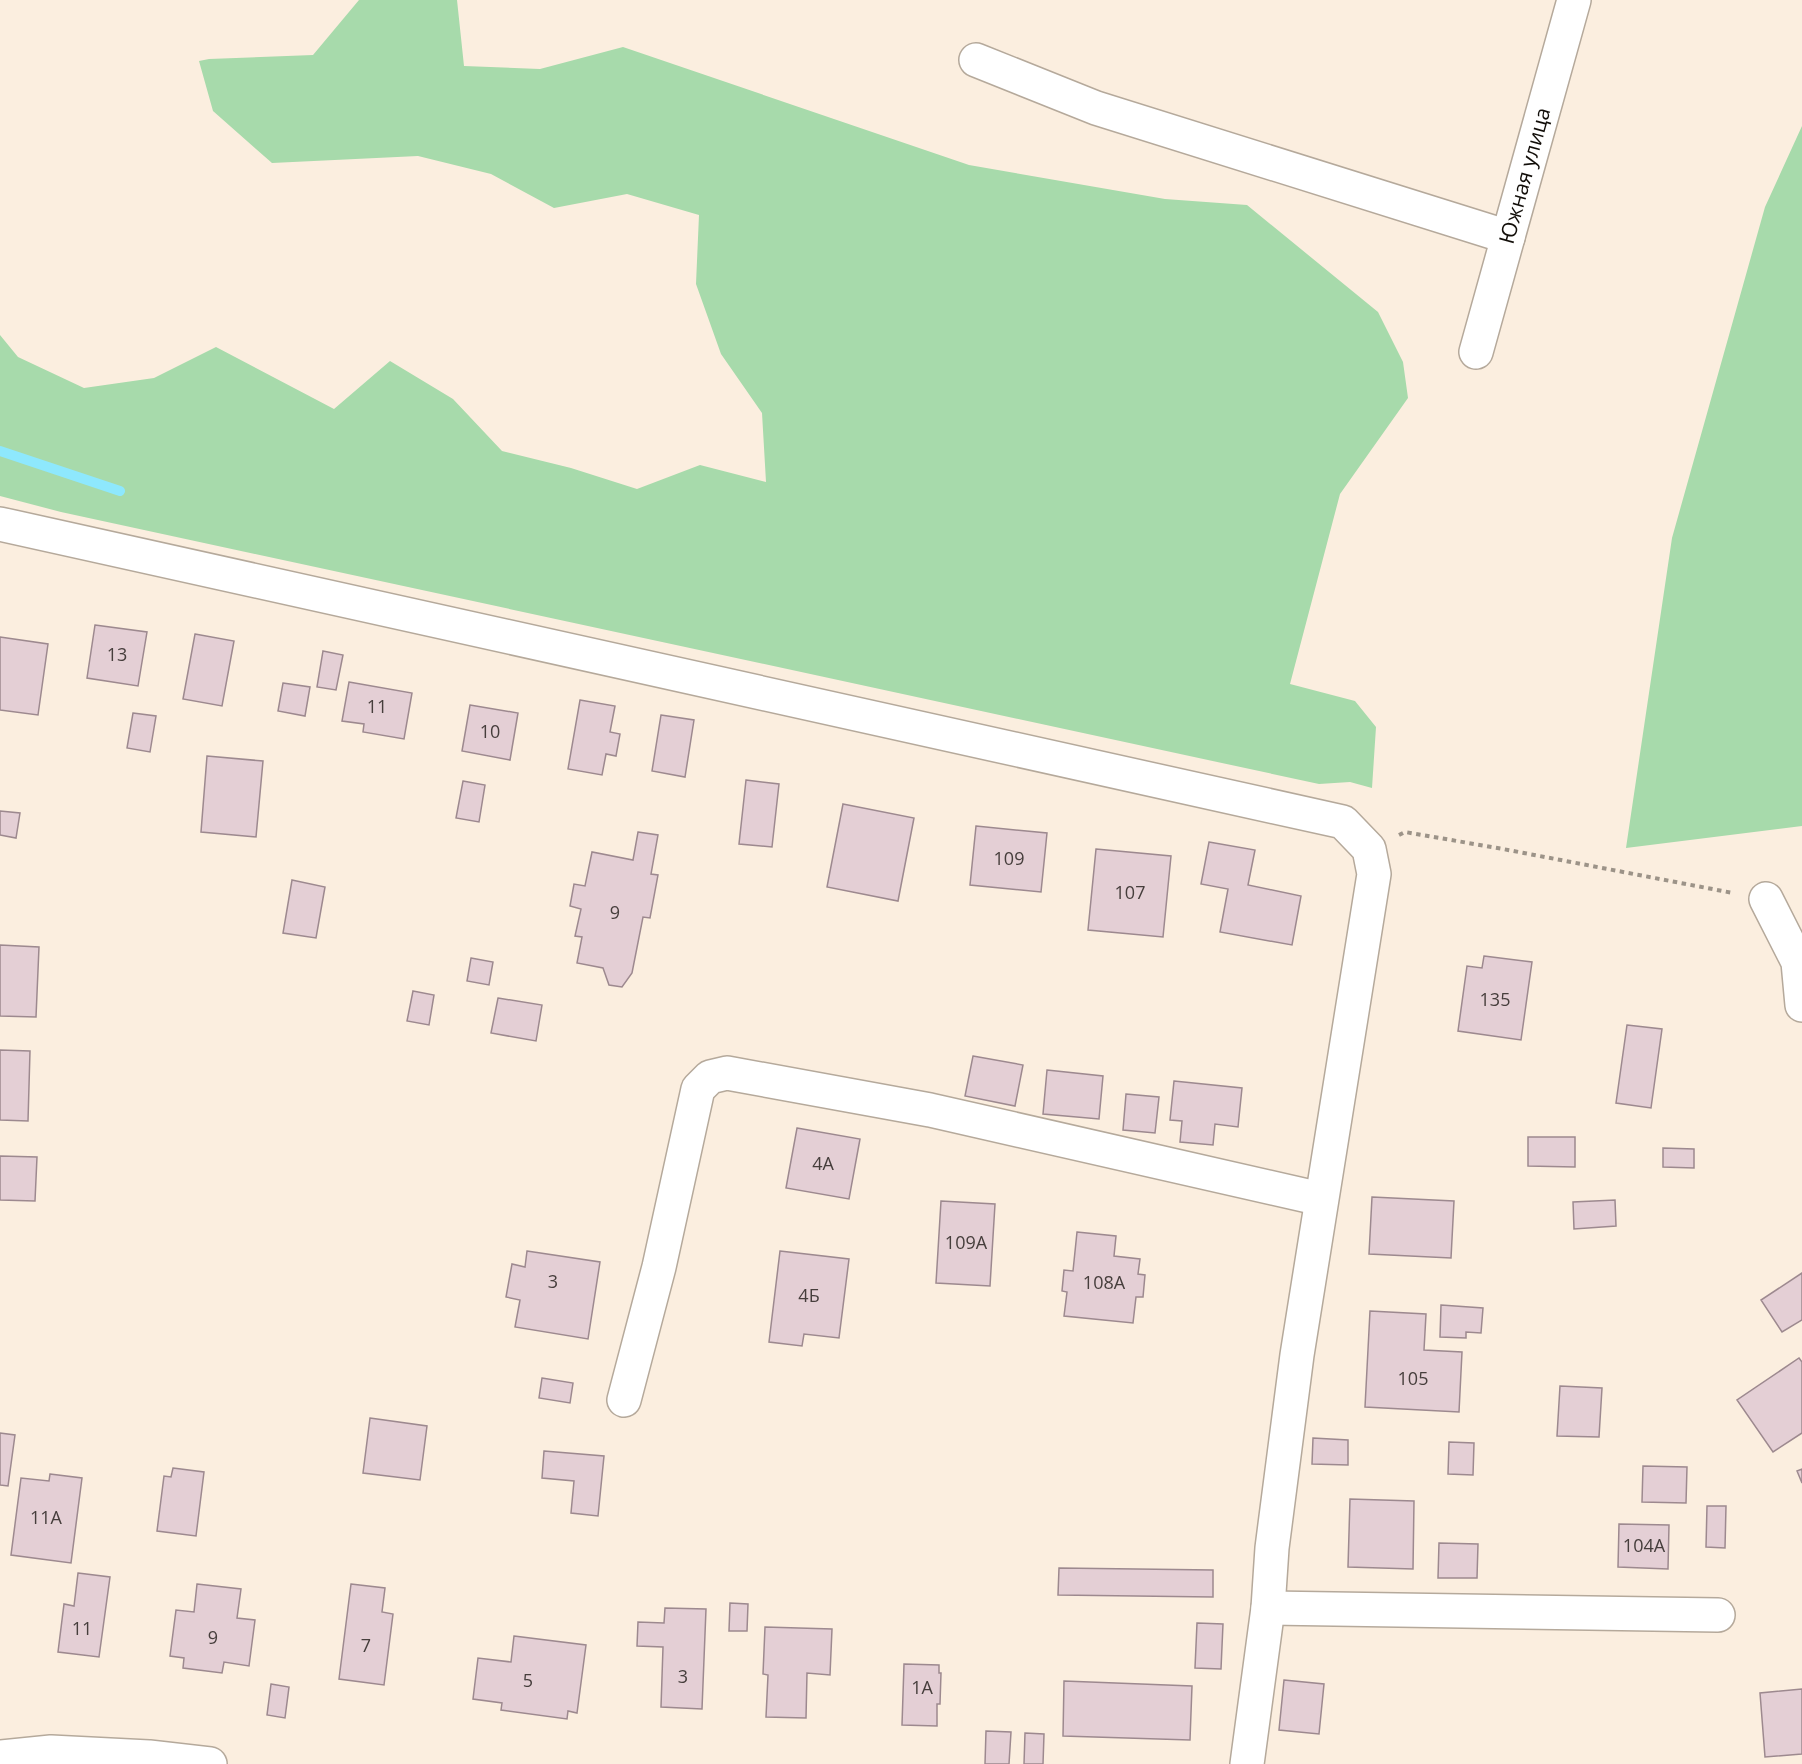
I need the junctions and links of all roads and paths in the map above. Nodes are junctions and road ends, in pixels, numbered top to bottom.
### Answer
1 (1574, 0) edge
2 (976, 60) dead end
3 (1508, 237) junction
4 (1476, 352) dead end
5 (0, 524) edge
6 (1369, 849) junction
7 (1766, 899) joint
8 (1802, 1005) edge
9 (1321, 1199) junction
10 (624, 1400) dead end
11 (1268, 1608) junction
12 (1718, 1615) dead end
13 (0, 1757) edge
14 (210, 1764) edge
15 (1246, 1764) edge

1 - 3 street, Южная улица
2 - 3 street
3 - 4 street, Южная улица
5 - 6 street
6 - 7 path
6 - 9 street
7 - 8 street
9 - 10 street
9 - 11 street
11 - 12 street
11 - 15 street
13 - 14 street

